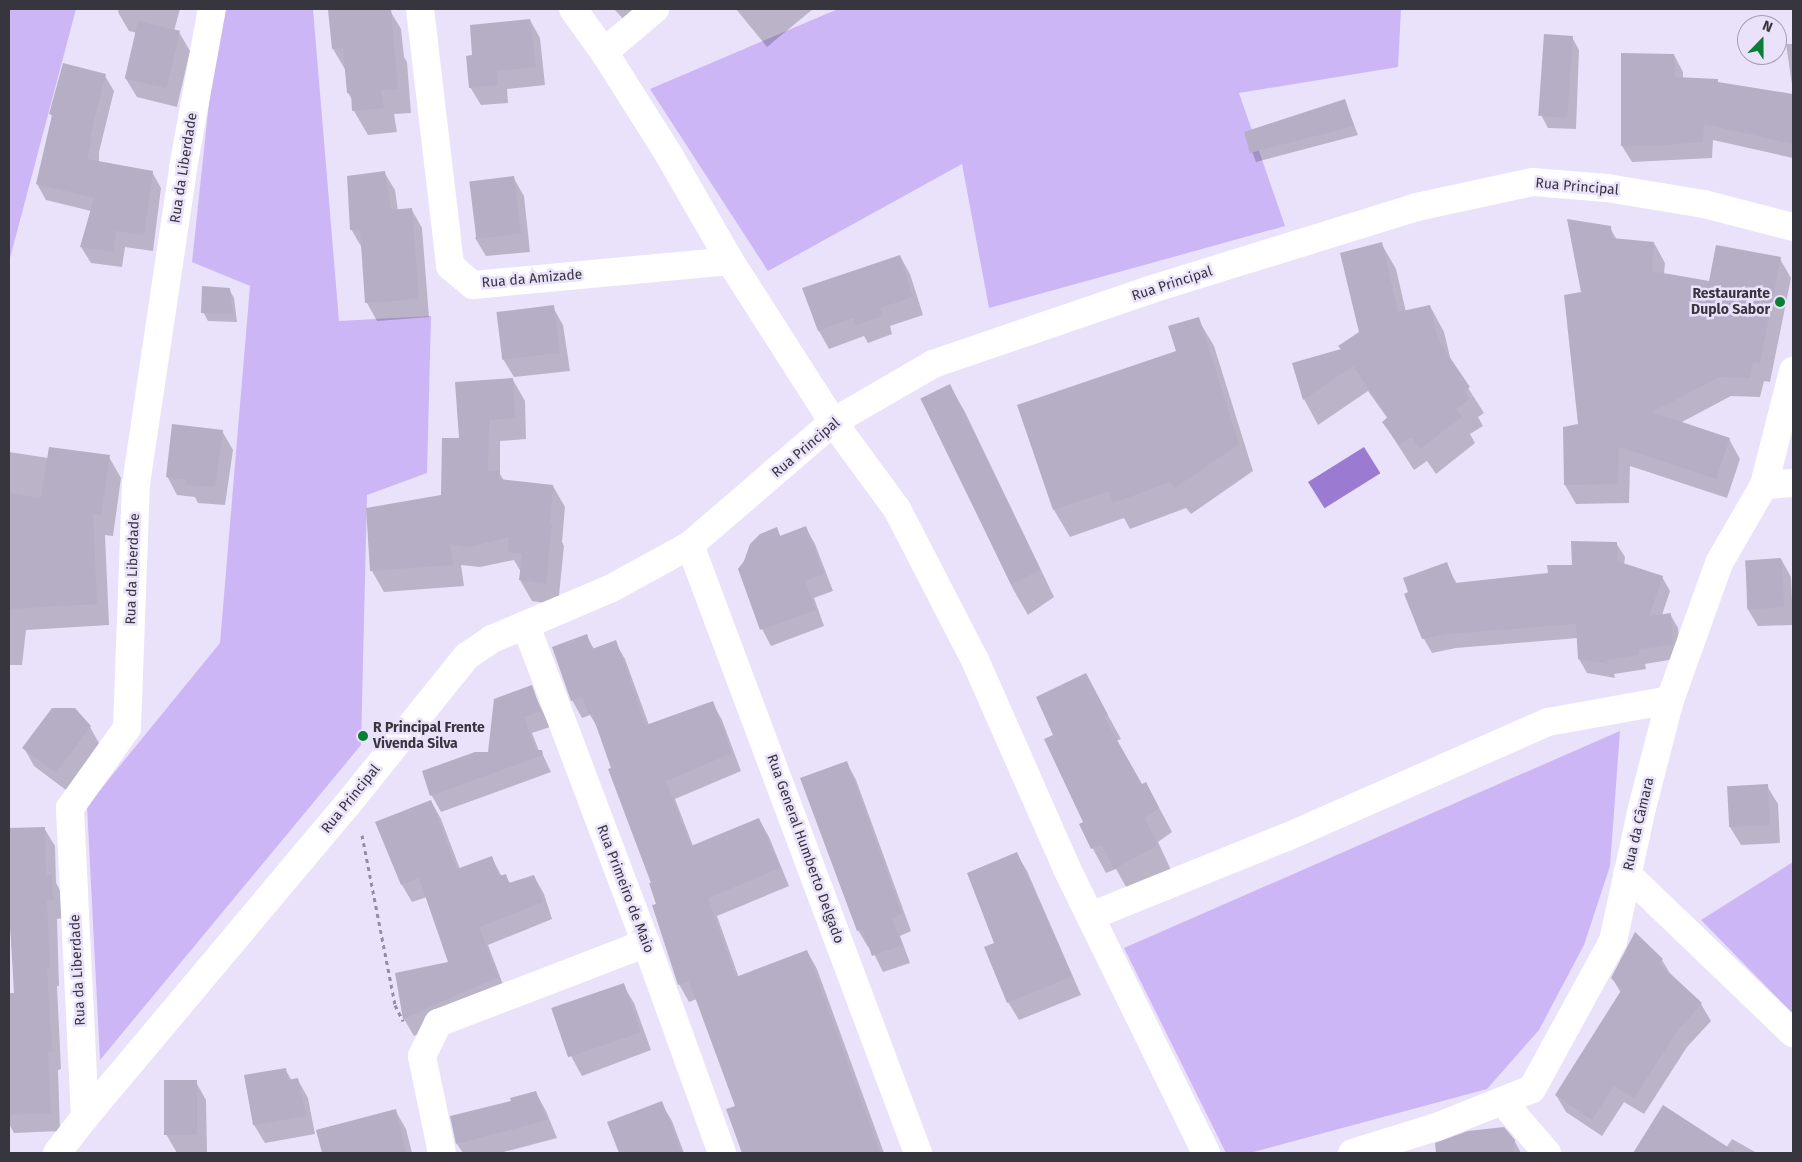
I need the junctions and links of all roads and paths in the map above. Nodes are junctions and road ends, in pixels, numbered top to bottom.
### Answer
1 (212, 9) edge
2 (420, 9) edge
3 (573, 9) edge
4 (655, 9) edge
5 (604, 52) junction
6 (1793, 227) edge
7 (730, 261) junction
8 (1793, 371) edge
9 (833, 422) junction
10 (1793, 483) edge
11 (1764, 485) junction
12 (690, 545) junction
13 (526, 626) junction
14 (1670, 700) junction
15 (353, 798) junction
16 (1628, 874) junction
17 (1091, 916) junction
18 (646, 943) junction
19 (1793, 1033) edge
20 (422, 1056) junction
21 (1502, 1101) junction
22 (72, 1139) edge
23 (442, 1153) edge
24 (722, 1153) edge
25 (918, 1153) edge
26 (1206, 1153) edge
27 (1352, 1153) edge
28 (1547, 1153) edge

1 - 22 street, Rua da Liberdade
2 - 7 street, Rua da Amizade
3 - 5 street
4 - 5 street
5 - 7 street
6 - 9 street, Rua Principal
7 - 9 street
8 - 11 street, Rua da Câmara
9 - 12 street, Rua Principal
9 - 17 street
10 - 11 street
11 - 14 street, Rua da Câmara
12 - 13 street, Rua Principal
12 - 25 street, Rua General Humberto Delgado
13 - 15 street, Rua Principal
13 - 18 street, Rua Primeiro de Maio
14 - 16 street, Rua da Câmara
14 - 17 street
15 - 20 path
15 - 22 street, Rua Principal
16 - 19 street
16 - 21 street, Rua da Câmara
17 - 26 street
18 - 20 street
18 - 24 street, Rua Primeiro de Maio
20 - 23 street
21 - 27 street, Rua da Câmara
21 - 28 street

